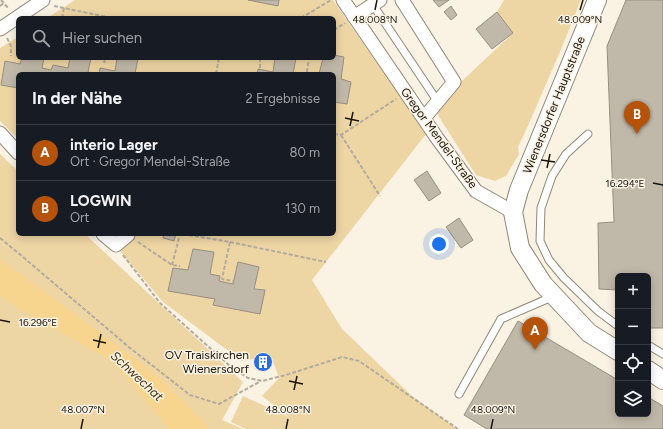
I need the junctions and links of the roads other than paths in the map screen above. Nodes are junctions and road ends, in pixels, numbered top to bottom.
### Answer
1 (343, 0) edge
2 (402, 0) edge
3 (597, 0) edge
4 (41, 2) edge
5 (376, 2) edge
6 (19, 16) edge
7 (354, 17) junction
8 (16, 18) edge
9 (1, 28) edge
10 (438, 102) junction
11 (424, 118) junction
12 (0, 133) edge
13 (588, 134) dead end
14 (16, 151) edge
15 (513, 212) junction
16 (105, 236) edge
17 (127, 236) edge
18 (554, 296) junction
19 (615, 324) edge
20 (651, 348) edge
21 (615, 349) edge
22 (663, 354) edge
23 (651, 372) edge
24 (663, 380) edge
25 (459, 394) dead end

1 - 7 street, Gregor Mendel-Straße
2 - 10 street
3 - 15 street, Wienersdorfer Hauptstraße
4 - 6 street
5 - 7 street
5 - 10 lane
7 - 11 street, Gregor Mendel-Straße
8 - 9 street
10 - 11 street
11 - 15 street, Gregor Mendel-Straße
12 - 14 street
13 - 19 lane
15 - 18 street
16 - 17 street
18 - 21 street
18 - 25 lane
20 - 22 lane
23 - 24 street

